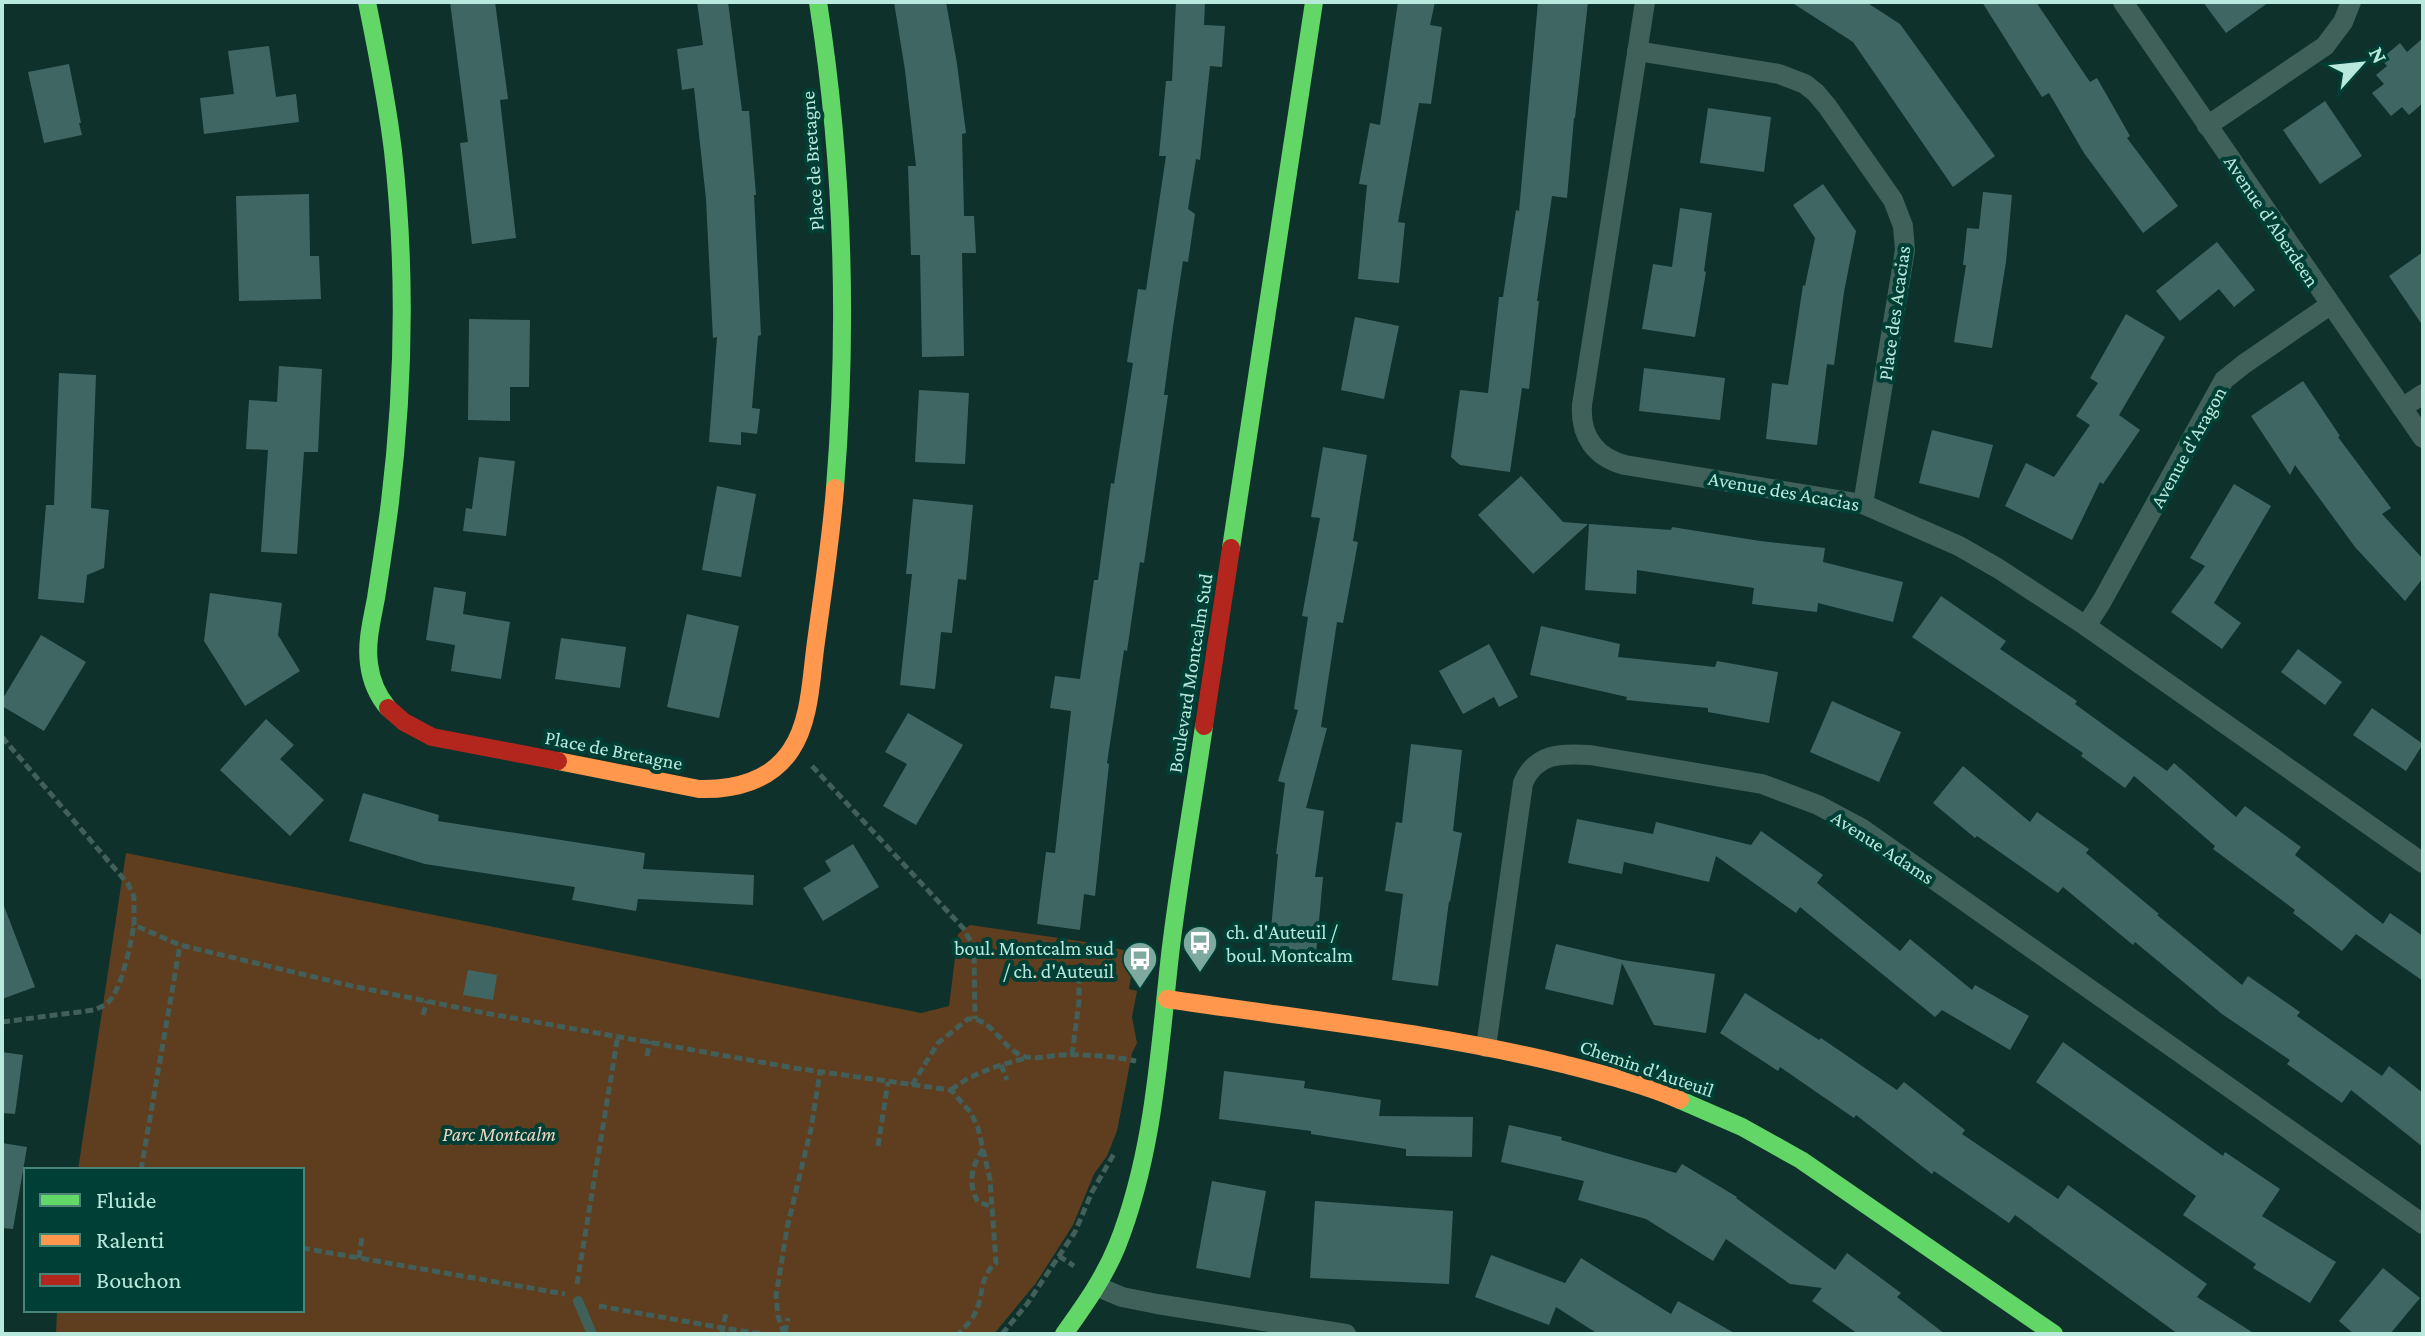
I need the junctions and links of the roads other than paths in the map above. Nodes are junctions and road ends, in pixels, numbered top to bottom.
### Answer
1 (367, 2) edge
2 (818, 2) edge
3 (1314, 2) edge
4 (1645, 2) edge
5 (2123, 2) edge
6 (2351, 2) edge
7 (1637, 51) junction
8 (2207, 126) junction
9 (2330, 305) junction
10 (2423, 394) edge
11 (2402, 408) junction
12 (2423, 438) edge
13 (1863, 504) junction
14 (2086, 626) junction
15 (2423, 863) edge
16 (1167, 999) junction
17 (1486, 1047) junction
18 (2423, 1224) edge
19 (1098, 1287) junction
20 (578, 1301) road end
21 (592, 1334) edge
22 (1064, 1334) edge
23 (1346, 1334) edge
24 (2054, 1334) edge

1 - 2 street, Place de Bretagne
3 - 16 street, Boulevard Montcalm Sud
4 - 7 street, Avenue des Acacias
5 - 8 street, Avenue d'Aberdeen
6 - 8 street
7 - 13 street, Place des Acacias
7 - 13 street, Avenue des Acacias
8 - 9 street, Avenue d'Aberdeen
9 - 11 street, Avenue d'Aberdeen
9 - 14 street, Avenue d'Aragon
10 - 11 street
11 - 12 street, Avenue d'Aberdeen
13 - 14 street, Avenue des Acacias
14 - 15 street, Avenue des Acacias
16 - 17 street, Chemin d'Auteuil
16 - 19 street, Boulevard Montcalm Sud
17 - 18 street, Avenue Adams
17 - 24 street, Chemin d'Auteuil
19 - 22 street, Boulevard Montcalm Sud
19 - 23 street
20 - 21 lane

